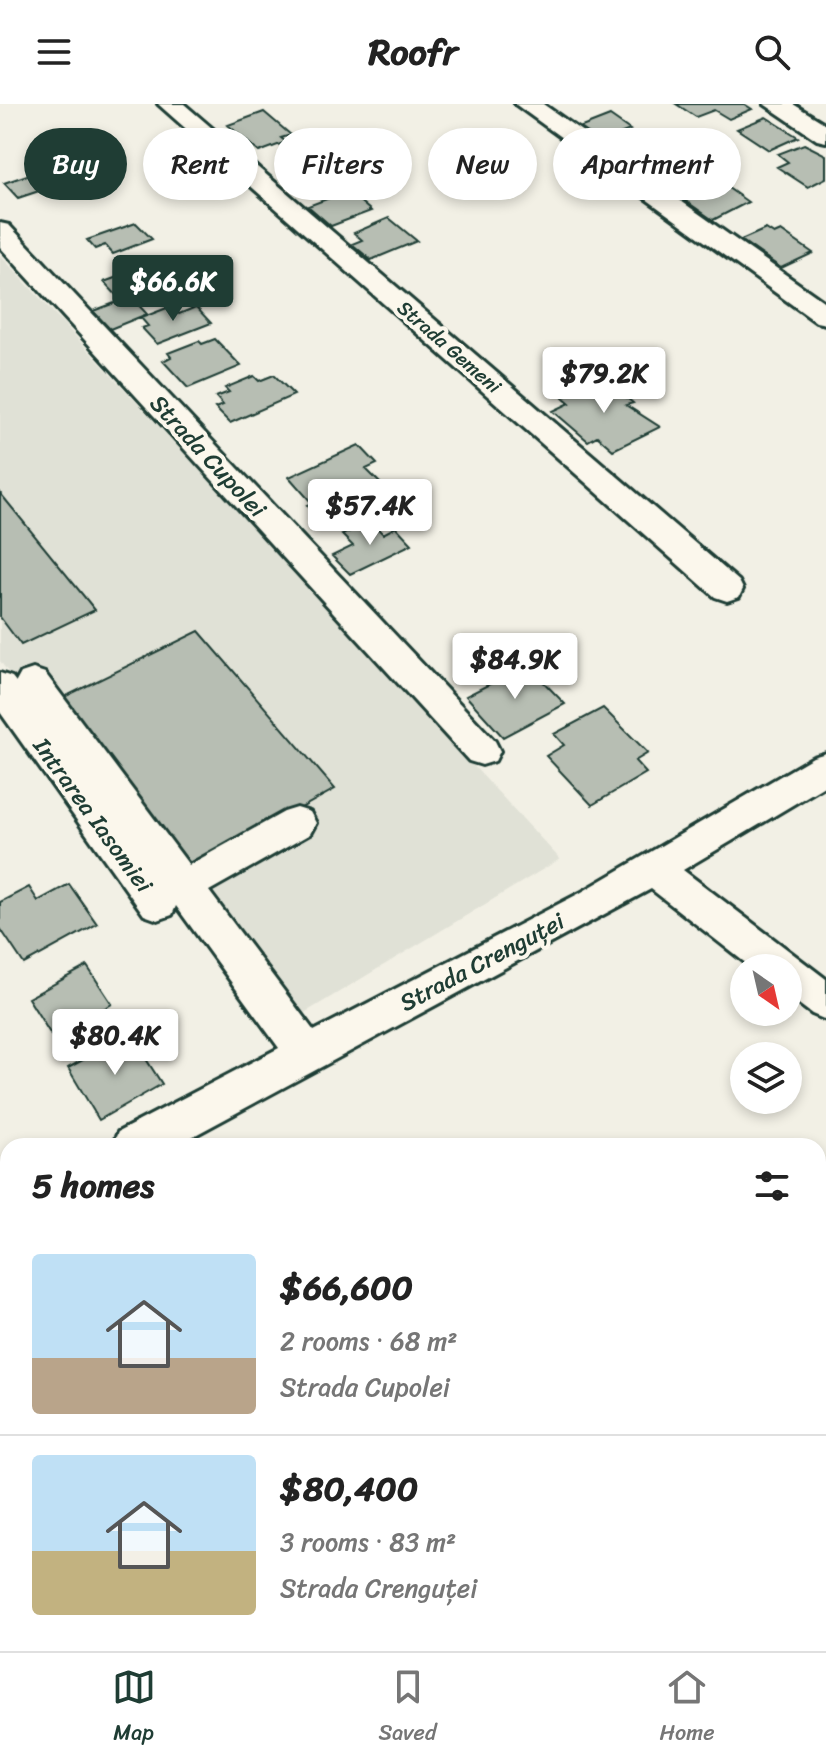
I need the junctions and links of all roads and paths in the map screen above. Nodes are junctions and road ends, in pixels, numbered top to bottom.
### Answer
1 (170, 104) edge
2 (527, 104) edge
3 (776, 104) edge
4 (826, 135) edge
5 (0, 231) edge
6 (826, 316) edge
7 (727, 589) dead end
8 (16, 684) edge
9 (482, 751) dead end
10 (826, 767) edge
11 (297, 823) dead end
12 (653, 869) junction
13 (171, 895) junction
14 (764, 954) edge
15 (802, 984) edge
16 (826, 1002) edge
17 (307, 1054) junction
18 (148, 1138) edge

1 - 7 street, Strada Gemeni
2 - 6 street
3 - 4 street
5 - 9 street, Strada Cupolei
8 - 13 street
10 - 12 street, Strada Crenguței
11 - 13 street
12 - 14 street
12 - 17 street, Strada Crenguței
13 - 17 street
15 - 16 street
17 - 18 street, Strada Crenguței

